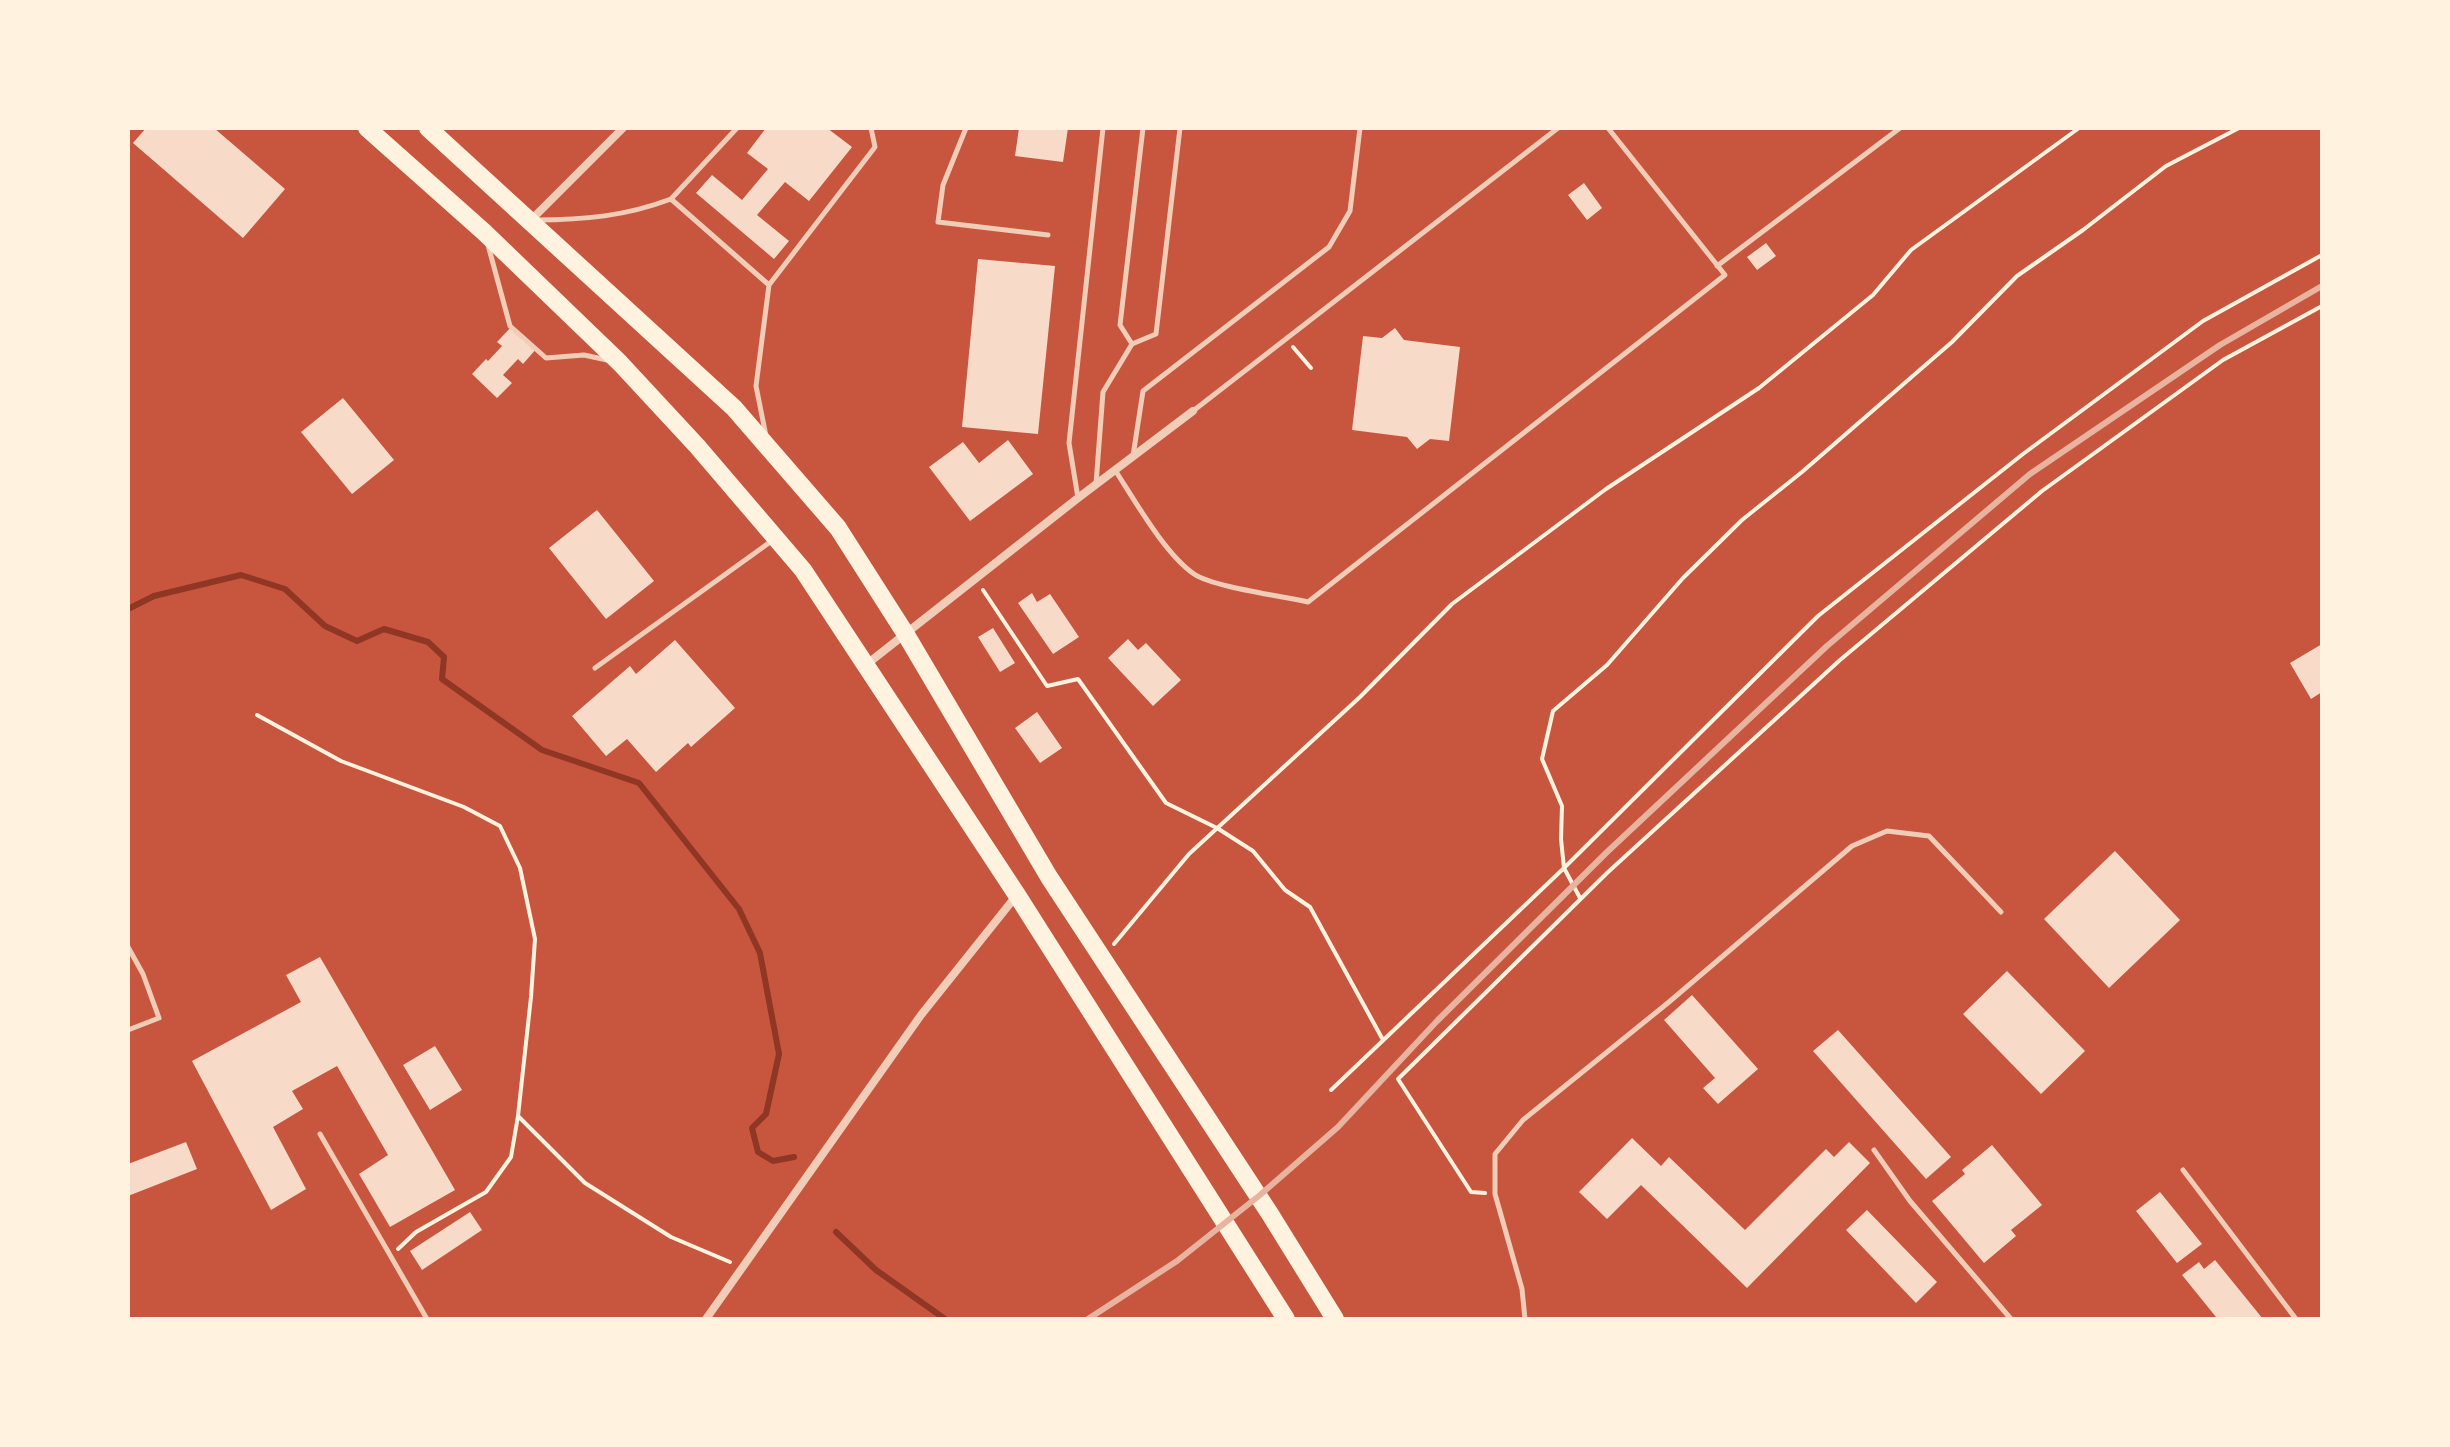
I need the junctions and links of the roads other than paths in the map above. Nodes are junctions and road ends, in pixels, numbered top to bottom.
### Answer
1 (367, 128) edge
2 (428, 128) edge
3 (623, 128) edge
4 (737, 128) edge
5 (871, 128) edge
6 (966, 128) edge
7 (1103, 128) edge
8 (1143, 128) edge
9 (1180, 128) edge
10 (1360, 128) edge
11 (1558, 128) edge
12 (1608, 128) edge
13 (1900, 128) edge
14 (671, 199) junction
15 (531, 220) junction
16 (484, 232) junction
17 (1048, 235) dead end
18 (1717, 266) junction
19 (769, 285) junction
20 (1132, 344) junction
21 (620, 363) junction
22 (1193, 411) joint
23 (769, 449) junction
24 (1133, 457) junction
25 (1115, 470) junction
26 (1096, 485) junction
27 (1078, 498) junction
28 (776, 538) junction
29 (905, 633) junction
30 (866, 665) junction
31 (595, 668) dead end
32 (1017, 895) junction
33 (2001, 912) dead end
34 (128, 947) edge
35 (128, 1030) edge
36 (320, 1134) dead end
37 (1874, 1150) dead end
38 (2183, 1170) dead end
39 (427, 1319) edge
40 (706, 1319) edge
41 (1286, 1319) edge
42 (1335, 1319) edge
43 (1525, 1319) edge
44 (2011, 1319) edge
45 (2296, 1319) edge

1 - 16 highway
2 - 15 highway
3 - 15 street
4 - 14 lane
5 - 19 lane
6 - 17 lane
7 - 27 lane
8 - 20 lane
9 - 20 lane
10 - 24 lane
11 - 22 lane
12 - 18 lane
13 - 18 lane
14 - 15 lane
14 - 19 lane
15 - 23 highway
16 - 21 highway
16 - 21 lane
18 - 25 lane
19 - 23 lane
20 - 26 lane
21 - 28 highway
22 - 24 street
23 - 29 highway
24 - 25 street
25 - 26 street
26 - 27 street
27 - 29 street
28 - 30 highway
28 - 31 lane
29 - 30 street
29 - 42 highway
30 - 32 highway
32 - 40 street
32 - 41 highway
33 - 43 lane
34 - 35 lane
36 - 39 lane
37 - 44 lane
38 - 45 lane

